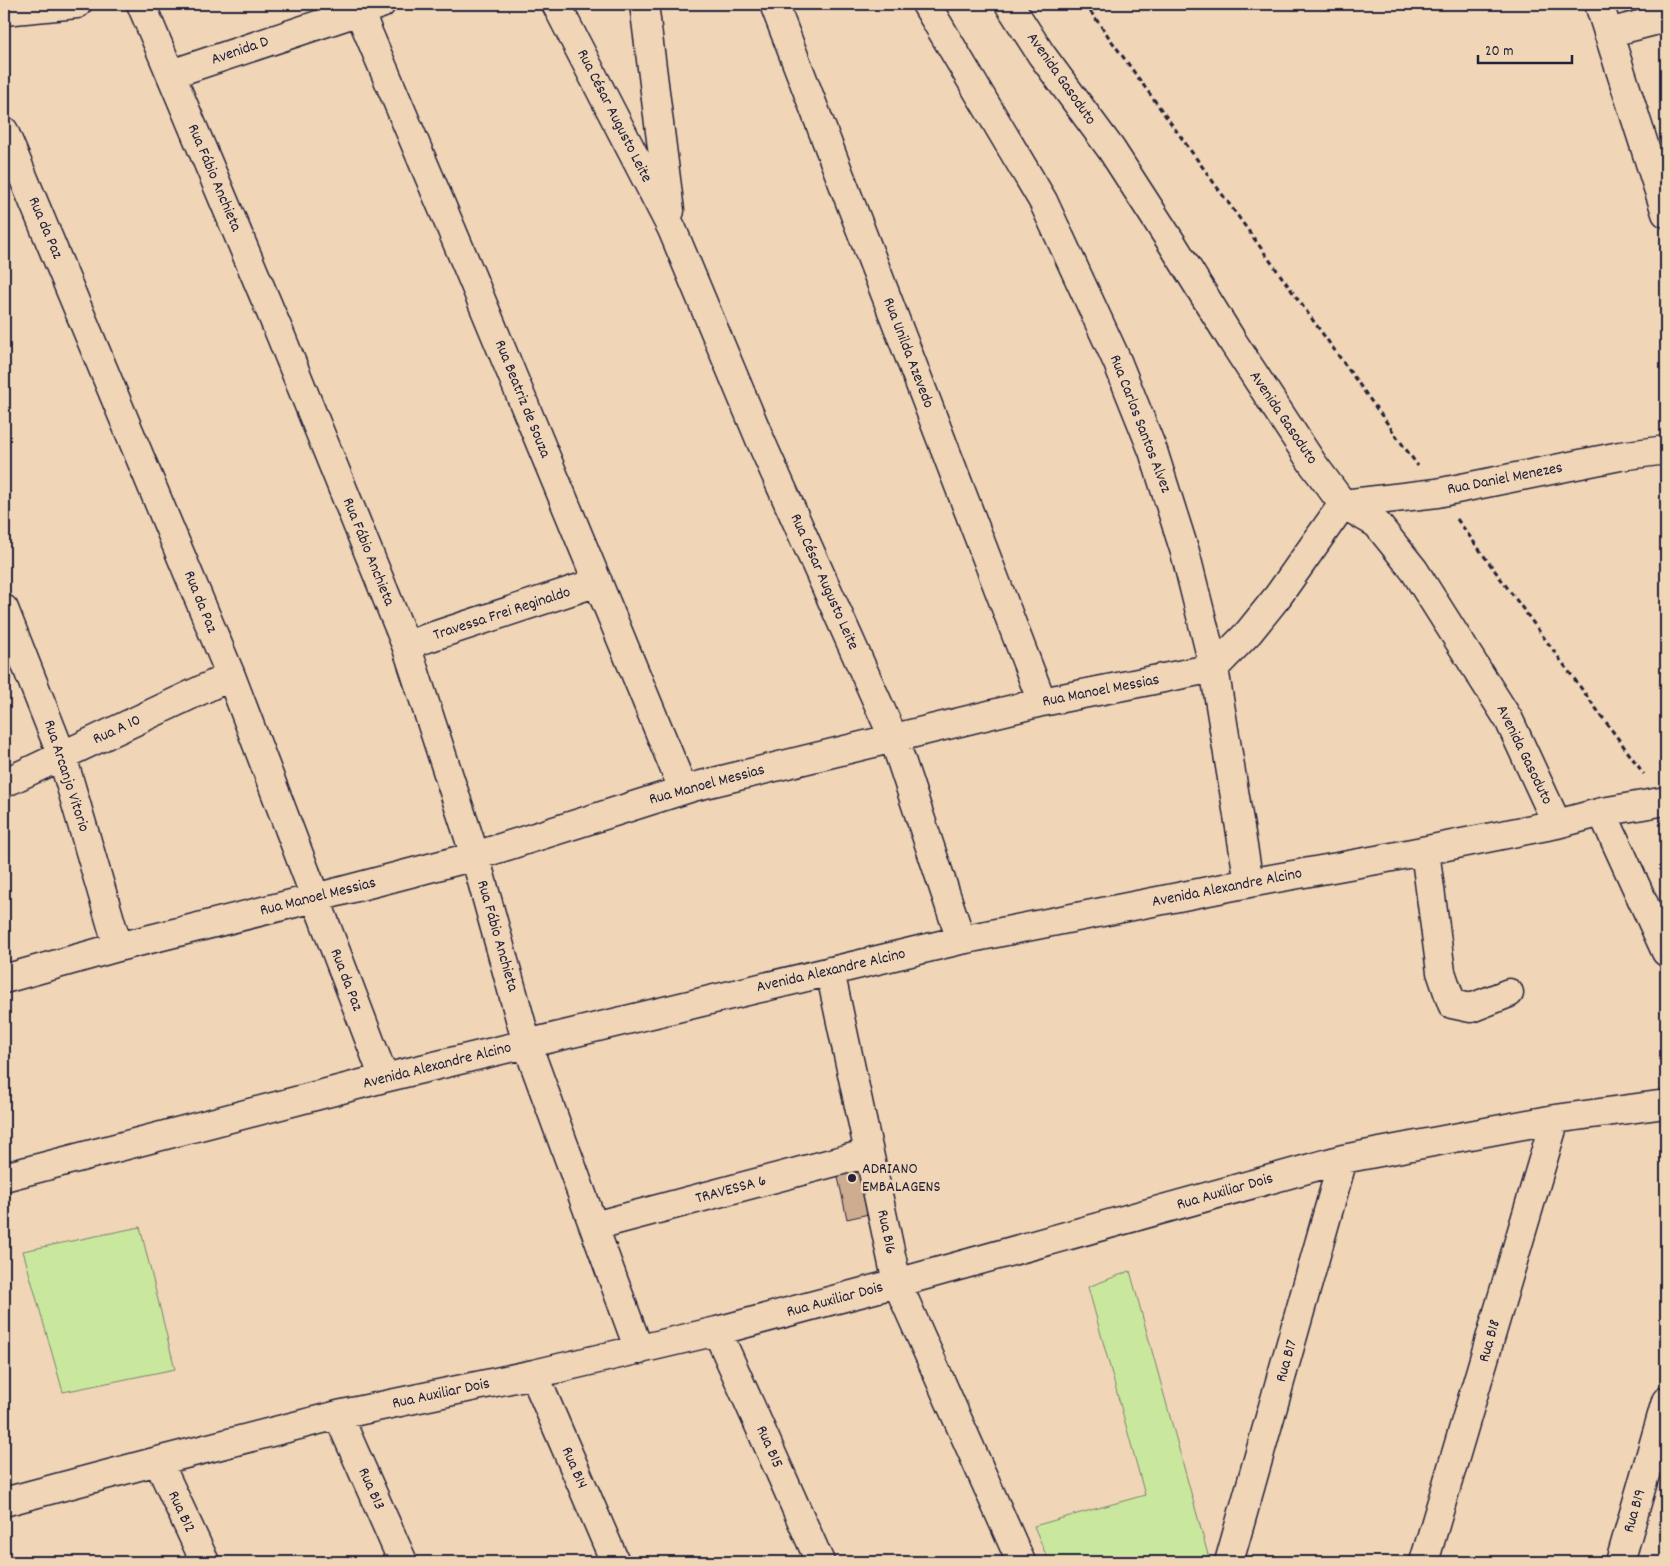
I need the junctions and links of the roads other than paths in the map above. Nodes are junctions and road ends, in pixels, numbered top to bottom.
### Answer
1 (77, 4) edge
2 (141, 4) edge
3 (556, 4) edge
4 (644, 4) edge
5 (774, 4) edge
6 (926, 4) edge
7 (1010, 4) edge
8 (1599, 4) edge
9 (370, 7) edge
10 (4, 11) edge
11 (1666, 18) edge
12 (1608, 33) junction
13 (171, 74) junction
14 (4, 131) edge
15 (1666, 213) edge
16 (672, 229) junction
17 (1666, 450) edge
18 (1342, 504) junction
19 (598, 582) junction
20 (4, 609) edge
21 (406, 645) junction
22 (1214, 668) junction
23 (231, 676) junction
24 (1042, 702) junction
25 (894, 739) junction
26 (62, 756) junction
27 (4, 783) edge
28 (683, 789) junction
29 (1665, 801) edge
30 (1602, 812) junction
31 (1558, 824) junction
32 (1425, 851) junction
33 (475, 856) junction
34 (1249, 883) junction
35 (315, 898) junction
36 (961, 940) junction
37 (118, 947) junction
38 (1666, 952) edge
39 (830, 971) junction
40 (4, 979) edge
41 (1509, 993) dead end
42 (527, 1044) junction
43 (384, 1078) junction
44 (1666, 1104) edge
45 (1555, 1119) junction
46 (869, 1153) junction
47 (1343, 1159) junction
48 (4, 1177) edge
49 (594, 1226) junction
50 (896, 1283) junction
51 (717, 1331) junction
52 (639, 1350) junction
53 (534, 1374) junction
54 (1666, 1401) edge
55 (338, 1415) junction
56 (158, 1461) junction
57 (4, 1502) edge
58 (205, 1562) edge
59 (403, 1562) edge
60 (615, 1562) edge
61 (820, 1562) edge
62 (1021, 1562) edge
63 (1229, 1562) edge
64 (1424, 1562) edge
65 (1620, 1562) edge

1 - 10 street
2 - 13 street
3 - 16 street, Rua César Augusto Leite
4 - 16 street, Rua César Augusto Leite
5 - 24 street, Rua Unilda Azevedo
6 - 22 street, Rua Carlos Santos Alvez
7 - 18 street, Avenida Gasoduto
8 - 12 street
9 - 13 street, Avenida D
9 - 19 street, Rua Beatriz de Souza
11 - 12 street
12 - 15 street
13 - 21 street, Rua Fábio Anchieta
14 - 23 street, Rua da Paz
16 - 25 street, Rua César Augusto Leite
17 - 18 street, Rua Daniel Menezes
18 - 22 street
18 - 31 street, Avenida Gasoduto
19 - 21 street, Travessa Frei Reginaldo
19 - 28 street, Rua Beatriz de Souza
20 - 26 street, Rua Arcanjo Vitorio
21 - 33 street, Rua Fábio Anchieta
22 - 24 street, Rua Manoel Messias
22 - 34 street, Rua Carlos Santos Alvez
23 - 26 street, Rua A 10
23 - 35 street, Rua da Paz
24 - 25 street, Rua Manoel Messias
25 - 28 street, Rua Manoel Messias
25 - 36 street, Rua César Augusto Leite
26 - 27 street, Rua A 10
26 - 37 street, Rua Arcanjo Vitorio
28 - 33 street, Rua Manoel Messias
29 - 30 street, Avenida Alexandre Alcino
30 - 31 street, Avenida Alexandre Alcino
30 - 38 street
31 - 32 street, Avenida Alexandre Alcino
32 - 34 street, Avenida Alexandre Alcino
32 - 41 street
33 - 35 street, Rua Manoel Messias
33 - 42 street, Rua Fábio Anchieta
34 - 36 street, Avenida Alexandre Alcino
35 - 37 street, Rua Manoel Messias
35 - 43 street, Rua da Paz
36 - 39 street, Avenida Alexandre Alcino
37 - 40 street, Rua Manoel Messias
39 - 42 street, Avenida Alexandre Alcino
39 - 46 street, Rua B16
42 - 43 street, Avenida Alexandre Alcino
42 - 49 street, Rua Fábio Anchieta
43 - 48 street, Avenida Alexandre Alcino
44 - 45 street, Rua Auxiliar Dois
45 - 47 street, Rua Auxiliar Dois
45 - 64 street, Rua B18
46 - 49 street, TRAVESSA 6
46 - 50 street, Rua B16
47 - 50 street, Rua Auxiliar Dois
47 - 63 street, Rua B17
49 - 52 street, Rua Fábio Anchieta
50 - 51 street, Rua Auxiliar Dois
50 - 62 street, Rua B16
51 - 52 street, Rua Auxiliar Dois
51 - 61 street, Rua B15
52 - 53 street, Rua Auxiliar Dois
53 - 55 street, Rua Auxiliar Dois
53 - 60 street, Rua B14
54 - 65 street, Rua B19
55 - 56 street, Rua Auxiliar Dois
55 - 59 street, Rua B13
56 - 57 street, Rua Auxiliar Dois
56 - 58 street, Rua B12

